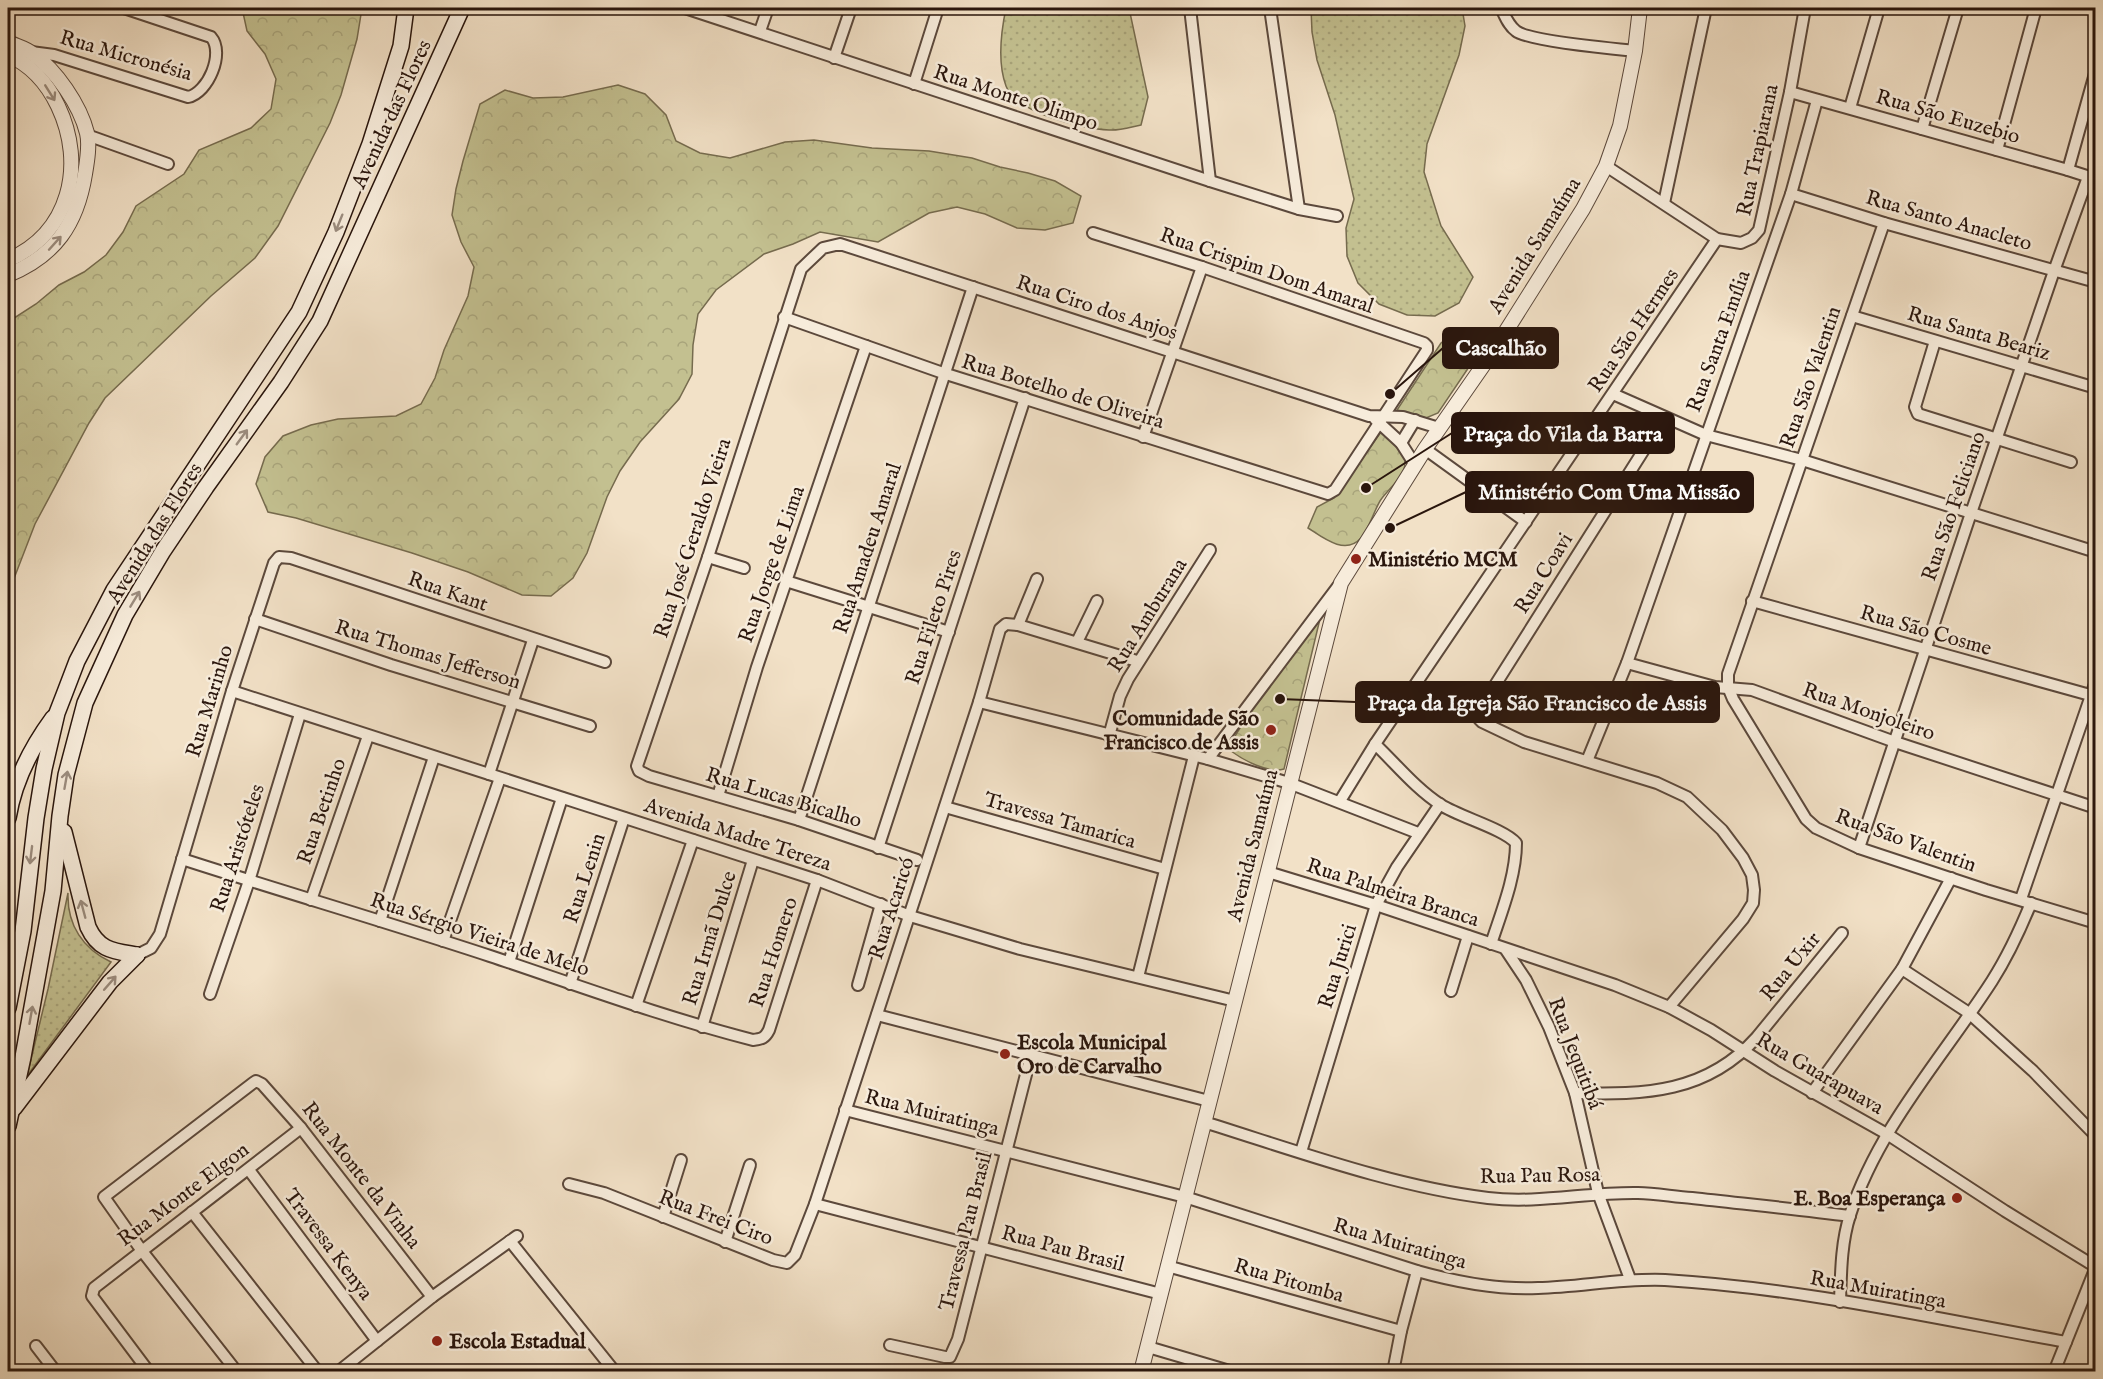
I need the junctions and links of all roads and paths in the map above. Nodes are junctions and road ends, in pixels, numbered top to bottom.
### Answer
1 (124, 8) edge
2 (406, 8) edge
3 (462, 8) edge
4 (685, 8) edge
5 (768, 8) edge
6 (851, 8) edge
7 (938, 8) edge
8 (1190, 8) edge
9 (1270, 8) edge
10 (1501, 8) edge
11 (1641, 8) edge
12 (1706, 8) edge
13 (1805, 8) edge
14 (1879, 8) edge
15 (1958, 8) edge
16 (2036, 8) edge
17 (760, 31) junction
18 (8, 42) edge
19 (1635, 51) junction
20 (31, 52) junction
21 (8, 55) edge
22 (834, 58) junction
23 (2096, 70) edge
24 (914, 84) junction
25 (1790, 92) junction
26 (1817, 100) junction
27 (1850, 108) junction
28 (1922, 129) junction
29 (87, 135) junction
30 (1997, 150) junction
31 (168, 164) dead end
32 (1606, 166) junction
33 (2068, 170) junction
34 (2092, 178) edge
35 (1210, 182) junction
36 (1791, 194) junction
37 (1664, 203) junction
38 (1299, 209) junction
39 (1336, 216) dead end
40 (1884, 223) junction
41 (1093, 233) dead end
42 (1717, 239) junction
43 (8, 260) edge
44 (1202, 267) junction
45 (2054, 271) junction
46 (8, 275) edge
47 (2096, 282) edge
48 (973, 287) junction
49 (1852, 316) junction
50 (784, 317) junction
51 (1935, 341) junction
52 (866, 346) junction
53 (1173, 352) junction
54 (2021, 366) junction
55 (943, 374) junction
56 (2096, 388) edge
57 (1613, 394) junction
58 (1025, 399) junction
59 (1664, 418) junction
60 (1381, 419) junction
61 (1415, 420) junction
62 (1439, 428) junction
63 (1706, 435) junction
64 (1143, 436) junction
65 (1997, 439) junction
66 (1401, 443) junction
67 (1425, 449) junction
68 (1802, 460) junction
69 (2071, 462) dead end
70 (1415, 465) junction
71 (1971, 513) junction
72 (1526, 522) junction
73 (1210, 550) dead end
74 (2096, 552) edge
75 (708, 556) junction
76 (279, 557) joint
77 (744, 568) dead end
78 (1037, 579) dead end
79 (786, 581) junction
80 (1341, 583) junction
81 (1097, 601) dead end
82 (1752, 601) junction
83 (868, 607) junction
84 (255, 619) junction
85 (1018, 625) junction
86 (949, 632) junction
87 (533, 640) junction
88 (1077, 642) junction
89 (1925, 650) junction
90 (1137, 661) junction
91 (605, 662) dead end
92 (1627, 663) junction
93 (2096, 681) edge
94 (1728, 687) junction
95 (232, 691) junction
96 (2090, 695) junction
97 (512, 701) junction
98 (979, 702) junction
99 (57, 713) junction
100 (300, 714) junction
101 (590, 726) dead end
102 (368, 736) junction
103 (1109, 736) junction
104 (1895, 742) junction
105 (1375, 744) junction
106 (1194, 756) junction
107 (434, 757) junction
108 (1208, 759) junction
109 (1587, 761) junction
110 (639, 771) joint
111 (495, 776) junction
112 (1289, 783) junction
113 (718, 796) junction
114 (2057, 796) junction
115 (562, 798) junction
116 (1340, 801) junction
117 (1440, 804) junction
118 (945, 807) junction
119 (2096, 808) edge
120 (60, 816) junction
121 (8, 818) edge
122 (624, 818) junction
123 (799, 820) junction
124 (1418, 833) junction
125 (693, 840) junction
126 (878, 848) junction
127 (1859, 848) junction
128 (182, 859) junction
129 (753, 860) junction
130 (917, 860) dead end
131 (1165, 869) junction
132 (1268, 872) junction
133 (1951, 878) junction
134 (817, 880) junction
135 (249, 881) junction
136 (311, 900) junction
137 (2026, 901) junction
138 (880, 904) junction
139 (1376, 905) junction
140 (910, 916) junction
141 (380, 921) junction
142 (2096, 923) edge
143 (1842, 933) dead end
144 (1468, 936) junction
145 (443, 940) junction
146 (1491, 944) junction
147 (1506, 950) junction
148 (137, 955) junction
149 (509, 962) junction
150 (1902, 969) junction
151 (1138, 977) junction
152 (570, 984) junction
153 (858, 985) dead end
154 (1451, 991) dead end
155 (210, 994) dead end
156 (1235, 1001) junction
157 (636, 1006) junction
158 (1669, 1007) junction
159 (8, 1008) edge
160 (1970, 1013) junction
161 (877, 1015) junction
162 (702, 1027) junction
163 (766, 1036) joint
164 (1745, 1051) junction
165 (1031, 1055) junction
166 (1812, 1092) junction
167 (1575, 1093) junction
168 (1209, 1101) junction
169 (844, 1110) junction
170 (9, 1119) edge
171 (1204, 1122) junction
172 (301, 1128) junction
173 (1887, 1134) junction
174 (2096, 1136) edge
175 (1006, 1151) junction
176 (1301, 1152) junction
177 (681, 1160) dead end
178 (750, 1165) dead end
179 (249, 1170) junction
180 (569, 1184) dead end
181 (1598, 1193) junction
182 (1185, 1197) junction
183 (815, 1204) junction
184 (192, 1212) junction
185 (1850, 1216) junction
186 (663, 1217) junction
187 (725, 1242) junction
188 (980, 1247) junction
189 (142, 1251) junction
190 (1167, 1266) junction
191 (2096, 1267) edge
192 (1417, 1271) junction
193 (1630, 1279) junction
194 (2092, 1288) edge
195 (1161, 1294) junction
196 (432, 1297) junction
197 (1840, 1302) junction
198 (1401, 1331) junction
199 (377, 1341) junction
200 (2066, 1342) junction
201 (890, 1345) dead end
202 (36, 1347) dead end
203 (1148, 1347) junction
204 (56, 1371) edge
205 (149, 1371) edge
206 (237, 1371) edge
207 (318, 1371) edge
208 (338, 1371) edge
209 (615, 1371) edge
210 (1142, 1371) edge
211 (1233, 1371) edge
212 (1394, 1371) edge
213 (2054, 1371) edge

1 - 20 street, Rua Micronésia
2 -> 99 main road, Avenida das Flores
120 -> 3 main road, Avenida das Flores
4 - 17 street, Rua Monte Olimpo
5 - 17 street
6 - 22 street
7 - 24 street
8 - 35 street
9 - 38 street
10 - 19 street
11 - 19 street, Avenida Samaúma
12 - 37 street
13 - 25 street, Rua Trapiarana
14 - 27 street
15 - 28 street
16 - 30 street
17 - 22 street, Rua Monte Olimpo
18 - 20 street
19 - 32 street, Avenida Samaúma
20 - 29 street
21 -> 43 street
22 - 24 street, Rua Monte Olimpo
23 - 33 street
24 - 35 street, Rua Monte Olimpo
25 - 26 street, Rua São Euzebio
25 - 42 street, Rua Trapiarana
26 - 27 street, Rua São Euzebio
26 - 36 street, Rua Santa Emília
27 - 28 street, Rua São Euzebio
28 - 30 street, Rua São Euzebio
29 - 31 street
46 -> 29 street
30 - 33 street, Rua São Euzebio
32 - 37 street, Rua Trapiarana
32 - 62 street, Avenida Samaúma
33 - 34 street, Rua São Euzebio
34 - 45 street, Rua São Feliciano
35 - 38 street, Rua Monte Olimpo
36 - 40 street, Rua Santo Anacleto
36 - 63 street, Rua Santa Emília
37 - 42 street, Rua Trapiarana
38 - 39 street, Rua Monte Olimpo
40 - 45 street, Rua Santo Anacleto
40 - 49 street, Rua São Valentin
41 - 44 street, Rua Crispim Dom Amaral
42 - 57 street, Rua São Hermes
44 - 53 street
44 - 60 street, Rua Crispim Dom Amaral
45 - 47 street, Rua Santo Anacleto
45 - 54 street, Rua São Feliciano
48 - 50 street, Rua Ciro dos Anjos
48 - 53 street, Rua Ciro dos Anjos
48 - 55 street, Rua Amadeu Amaral
49 - 51 street, Rua Santa Beariz
49 - 68 street, Rua São Valentin
50 - 52 street, Rua Botelho de Oliveira
50 - 75 street, Rua José Geraldo Vieira
51 - 54 street, Rua Santa Beariz
51 - 65 street
52 - 55 street, Rua Botelho de Oliveira
52 - 79 street, Rua Jorge de Lima
53 - 60 street, Rua Ciro dos Anjos
53 - 64 street
54 - 56 street, Rua Santa Beariz
54 - 65 street, Rua São Feliciano
55 - 58 street, Rua Botelho de Oliveira
55 - 83 street, Rua Amadeu Amaral
57 - 59 street
57 - 72 street, Rua São Hermes
58 - 64 street, Rua Botelho de Oliveira
58 - 86 street, Rua Fileto Pires
59 - 63 street
59 - 109 street, Rua Coavi
60 - 61 street
60 - 64 street, Rua Botelho de Oliveira
60 - 66 street, Rua Ciro dos Anjos
61 - 62 street
61 - 66 street
62 - 67 street, Avenida Samaúma
63 - 68 street
63 - 92 street, Rua Santa Emília
65 - 69 street
65 - 71 street, Rua São Feliciano
66 - 70 street, Rua Ciro dos Anjos
67 - 70 street, Avenida Samaúma
67 - 72 street
68 - 71 street
68 - 82 street, Rua São Valentin
70 - 80 street, Avenida Samaúma
71 - 74 street
71 - 89 street, Rua São Feliciano
72 - 105 street, Rua São Hermes
73 - 90 street, Rua Amburana
75 - 77 street
75 - 110 street, Rua José Geraldo Vieira
76 - 84 street, Rua Marinho
76 - 87 street, Rua Kant
78 - 85 street
79 - 83 street
79 - 113 street, Rua Jorge de Lima
80 - 108 street
80 - 112 street, Avenida Samaúma
81 - 88 street
82 - 89 street, Rua São Cosme
82 - 94 street, Rua São Valentin
83 - 86 street
83 - 123 street, Rua Amadeu Amaral
84 - 95 street, Rua Marinho
84 - 97 street, Rua Thomas Jefferson
85 - 88 street
85 - 98 street, Rua Acaricó
86 - 126 street, Rua Fileto Pires
87 - 91 street, Rua Kant
87 - 97 street
88 - 90 street
89 - 96 street, Rua São Cosme
89 - 104 street, Rua São Feliciano
90 - 103 street, Rua Amburana
92 - 94 street, Rua Monjoleiro
92 - 109 street, Rua Santa Emília
93 - 96 street
94 - 104 street, Rua Monjoleiro
94 - 127 street, Rua São Valentin
95 - 100 street, Avenida Madre Tereza
95 - 128 street, Rua Marinho
96 - 114 street
97 - 101 street, Rua Thomas Jefferson
97 - 111 street
98 - 103 street
98 - 118 street, Rua Acaricó
99 - 121 main road
99 -> 159 main road, Avenida das Flores
100 - 102 street, Avenida Madre Tereza
100 - 135 street, Rua Aristóteles
102 - 107 street, Avenida Madre Tereza
102 - 136 street, Rua Betinho
103 - 106 street
104 - 114 street, Rua Monjoleiro
104 - 127 street, Rua São Feliciano
105 - 116 street, Rua São Hermes
105 - 117 street
106 - 108 street
106 - 131 street
107 - 111 street, Avenida Madre Tereza
107 - 141 street
108 - 112 street
109 - 158 street
110 - 113 street, Rua Lucas Bicalho
111 - 115 street, Avenida Madre Tereza
111 - 145 street
112 - 116 street
112 - 132 street, Avenida Samaúma
113 - 123 street, Rua Lucas Bicalho
114 - 119 street, Rua Monjoleiro
114 - 137 street
115 - 122 street, Avenida Madre Tereza
115 - 149 street
116 - 124 street
117 - 124 street, Rua Jurici
117 - 146 street
118 - 131 street, Travessa Tamarica
118 - 140 street, Rua Acaricó
148 -> 120 main road
170 -> 120 main road, Avenida das Flores
122 - 125 street, Avenida Madre Tereza
122 - 152 street, Rua Lenin
123 - 126 street, Rua Lucas Bicalho
124 - 139 street, Rua Jurici
125 - 129 street, Avenida Madre Tereza
125 - 157 street
126 - 130 street, Rua Lucas Bicalho
127 - 133 street, Rua São Valentin
128 - 135 street, Rua Sérgio Vieira de Melo
128 - 148 street, Rua Marinho
129 - 134 street, Avenida Madre Tereza
129 - 162 street, Rua Irmã Dulce
131 - 151 street
132 - 139 street, Rua Palmeira Branca
132 - 156 street, Avenida Samaúma
133 - 137 street, Rua São Valentin
133 - 150 street
134 - 138 street, Avenida Madre Tereza
134 - 163 street, Rua Homero
135 - 136 street, Rua Sérgio Vieira de Melo
135 - 155 street, Rua Aristóteles
136 - 141 street, Rua Sérgio Vieira de Melo
137 - 142 street, Rua São Valentin
137 - 160 street
138 - 140 street, Avenida Madre Tereza
138 - 153 street
139 - 144 street, Rua Palmeira Branca
139 - 176 street, Rua Jurici
140 - 151 street, Avenida Madre Tereza
140 - 161 street, Rua Acaricó
141 - 145 street, Rua Sérgio Vieira de Melo
143 - 164 street, Rua Uxir
144 - 146 street, Rua Palmeira Branca
144 - 154 street
145 - 149 street, Rua Sérgio Vieira de Melo
146 - 147 street, Rua Palmeira Branca
147 - 158 street, Rua Guarapuava
147 - 167 street, Rua Jequitibá
170 -> 148 main road
149 - 152 street, Rua Sérgio Vieira de Melo
150 - 160 street
150 - 166 street
151 - 156 street, Avenida Madre Tereza
152 - 157 street, Rua Sérgio Vieira de Melo
156 - 168 street, Avenida Samaúma
157 - 162 street, Rua Sérgio Vieira de Melo
158 - 164 street, Rua Guarapuava
160 - 173 street
160 - 174 street
161 - 165 street
161 - 169 street, Rua Acaricó
162 - 163 street, Rua Sérgio Vieira de Melo
164 - 166 street, Rua Guarapuava
164 - 167 street, Rua Uxir
165 - 168 street
165 - 175 street, Travessa Pau Brasil
166 - 173 street, Rua Guarapuava
167 - 181 street, Rua Jequitibá
168 - 171 street, Avenida Samaúma
169 - 175 street, Rua Muiratinga
169 - 183 street, Rua Acaricó
171 - 176 street, Rua Pau Rosa
171 - 182 street, Avenida Samaúma
172 - 179 street, Rua Monte Elgon
172 - 189 street, Rua Monte da Vinha
172 - 196 street, Rua Monte da Vinha
173 - 185 street
173 - 191 street, Rua Guarapuava
175 - 182 street, Rua Muiratinga
175 - 188 street, Travessa Pau Brasil
176 - 181 street, Rua Pau Rosa
177 - 186 street
178 - 187 street
179 - 184 street, Rua Monte Elgon
179 - 199 street, Travessa Kenya
180 - 186 street, Rua Frei Ciro
181 - 185 street, Rua Pau Rosa
181 - 193 street, Rua Jequitibá
182 - 190 street, Avenida Samaúma
182 - 192 street, Rua Muiratinga
183 - 187 street, Rua Frei Ciro
183 - 188 street, Rua Pau Brasil
184 - 189 street, Rua Monte Elgon
184 - 207 street
185 - 197 street
186 - 187 street, Rua Frei Ciro
188 - 195 street, Rua Pau Brasil
188 - 201 street, Travessa Pau Brasil
189 - 205 street, Rua Monte Elgon
189 - 206 street
190 - 195 street, Avenida Samaúma
190 - 198 street, Rua Pitomba
191 - 194 street
192 - 193 street, Rua Muiratinga
192 - 198 street
193 - 197 street, Rua Muiratinga
194 - 200 street
195 - 203 street, Avenida Samaúma
196 - 199 street
196 - 209 street
197 - 200 street, Rua Muiratinga
198 - 212 street
199 - 208 street
200 - 213 street
202 - 204 street
203 - 210 street, Avenida Samaúma
203 - 211 street

